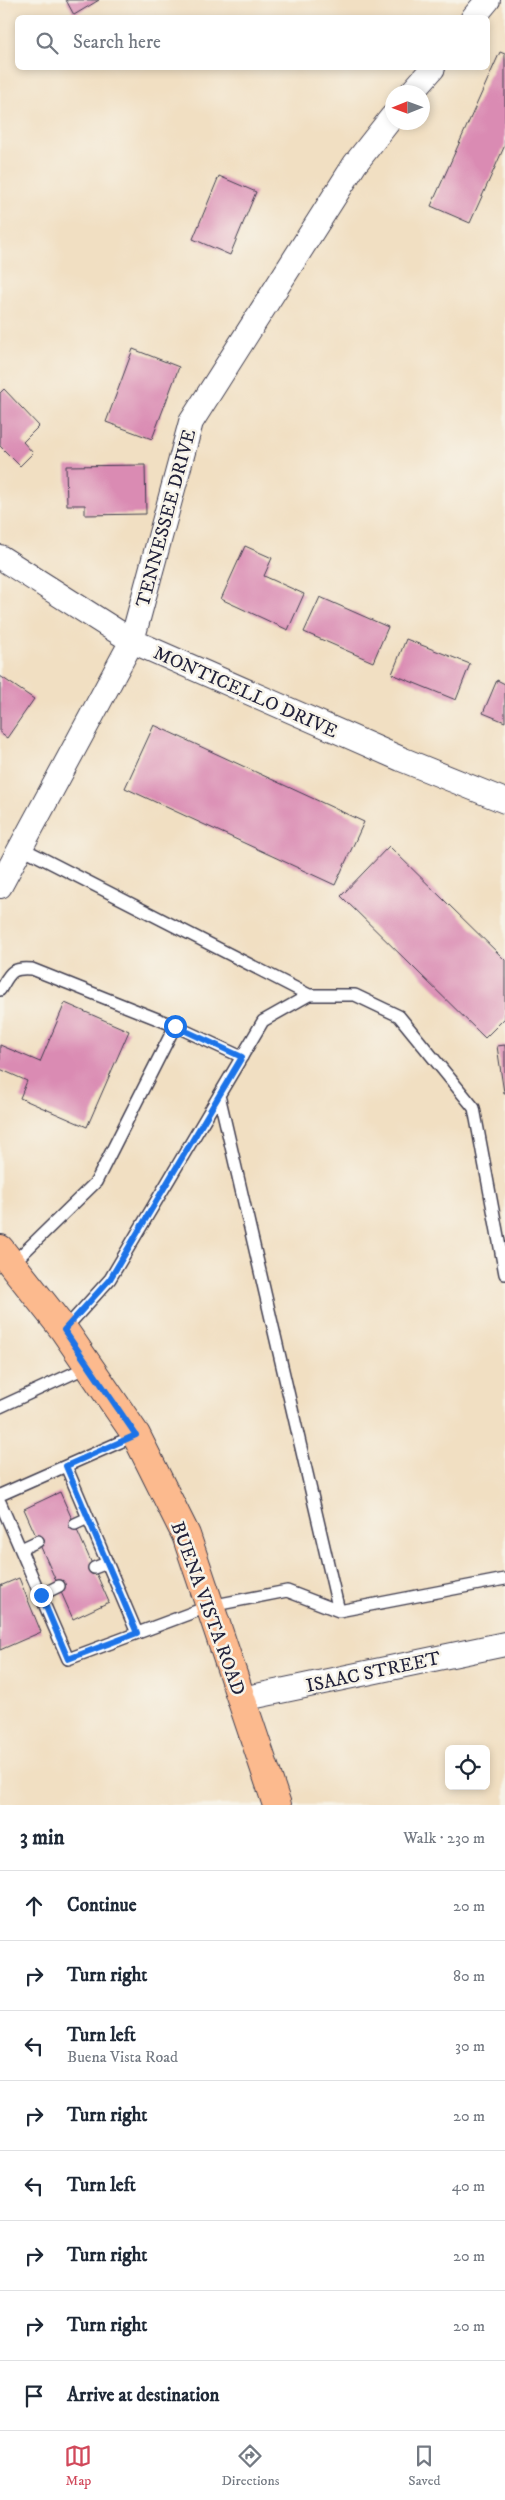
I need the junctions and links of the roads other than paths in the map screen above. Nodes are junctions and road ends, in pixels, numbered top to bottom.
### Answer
1 (488, 0) edge
2 (476, 15) edge
3 (430, 70) edge
4 (418, 85) edge
5 (385, 126) edge
6 (0, 557) edge
7 (132, 641) junction
8 (505, 801) edge
9 (22, 848) junction
10 (0, 886) edge
11 (0, 990) edge
12 (309, 995) junction
13 (175, 1026) junction
14 (242, 1057) junction
15 (219, 1095) junction
16 (6, 1257) edge
17 (505, 1274) edge
18 (64, 1330) junction
19 (89, 1366) junction
20 (0, 1407) edge
21 (136, 1435) junction
22 (66, 1466) junction
23 (0, 1495) edge
24 (0, 1502) edge
25 (88, 1518) junction
26 (74, 1524) dead end
27 (38, 1541) dead end
28 (21, 1549) junction
29 (107, 1563) junction
30 (94, 1568) dead end
31 (505, 1579) edge
32 (59, 1586) dead end
33 (41, 1595) junction
34 (210, 1606) junction
35 (339, 1610) junction
36 (137, 1633) junction
37 (505, 1644) edge
38 (242, 1699) junction
39 (277, 1805) edge

1 - 2 street
3 - 4 street
5 - 7 street, TENNESSEE DRIVE
6 - 7 street, MONTICELLO DRIVE
7 - 8 street, MONTICELLO DRIVE
7 - 9 street, TENNESSEE DRIVE
9 - 10 street, TENNESSEE DRIVE
9 - 12 lane
11 - 13 lane
12 - 14 lane
12 - 17 lane
13 - 14 lane
13 - 16 lane
14 - 15 lane
15 - 18 lane
15 - 35 lane
16 - 18 main road, BUENA VISTA ROAD
18 - 19 main road, BUENA VISTA ROAD
19 - 20 lane
19 - 21 main road, BUENA VISTA ROAD
21 - 22 lane
21 - 34 main road, BUENA VISTA ROAD
22 - 23 lane
22 - 25 lane
24 - 28 lane
25 - 26 lane
25 - 29 lane
27 - 28 lane
28 - 33 lane
29 - 30 lane
29 - 36 lane
31 - 35 lane
32 - 33 lane
33 - 36 lane
34 - 35 lane
34 - 36 lane
34 - 38 main road, BUENA VISTA ROAD
37 - 38 street, ISAAC STREET
38 - 39 main road, BUENA VISTA ROAD

